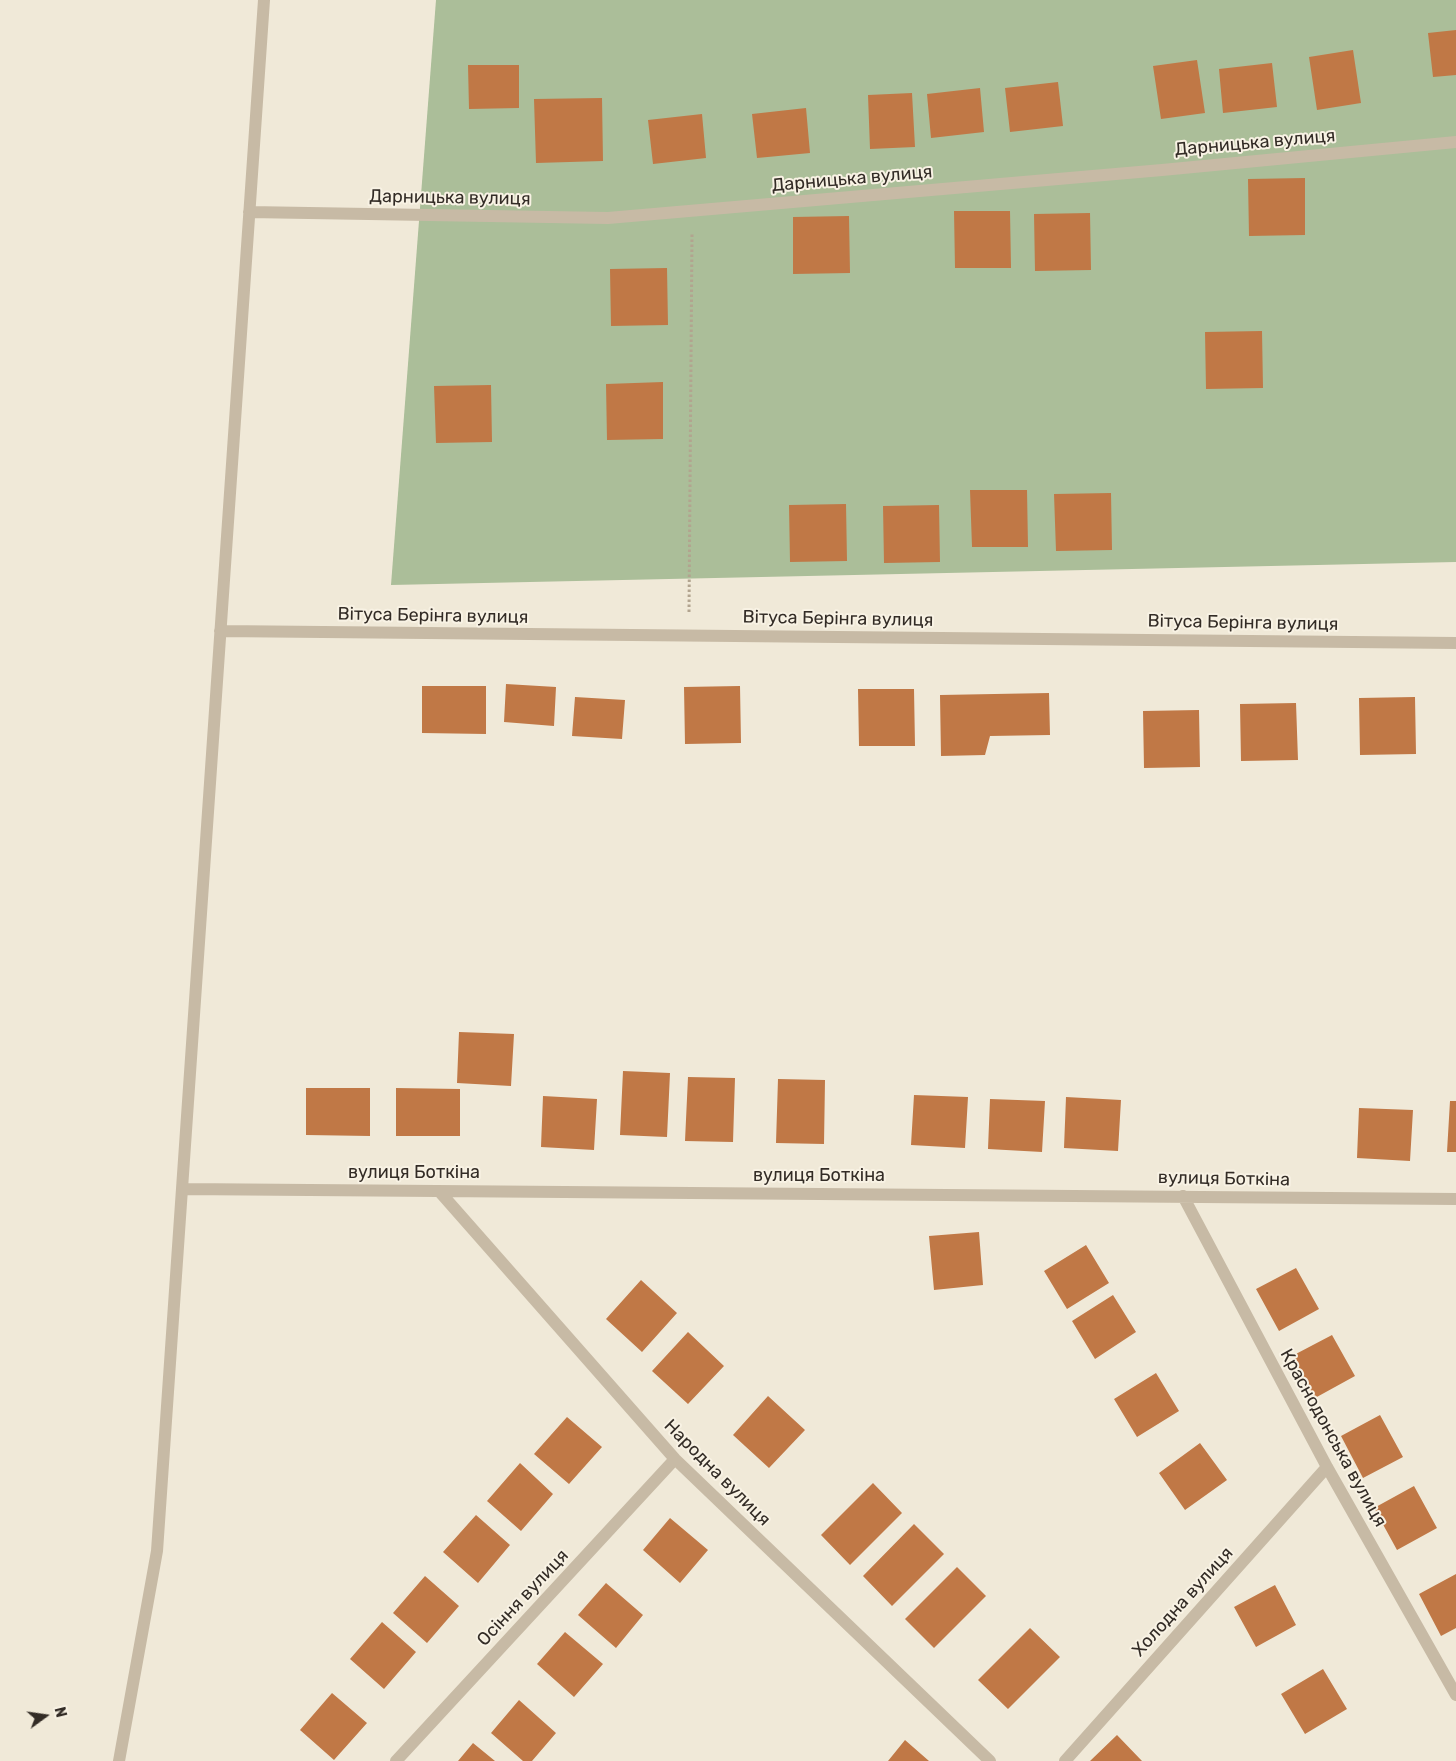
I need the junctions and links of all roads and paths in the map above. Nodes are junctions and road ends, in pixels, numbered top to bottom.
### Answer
1 (264, 0) edge
2 (1456, 142) edge
3 (692, 210) junction
4 (249, 212) junction
5 (220, 631) junction
6 (689, 636) junction
7 (1456, 643) edge
8 (182, 1189) junction
9 (439, 1191) junction
10 (1183, 1196) junction
11 (1456, 1199) edge
12 (675, 1459) junction
13 (1327, 1467) junction
14 (1456, 1695) edge
15 (119, 1761) edge
16 (396, 1761) edge
17 (990, 1761) edge
18 (1065, 1761) edge

1 - 4 street
2 - 3 street, Дарницька вулиця
3 - 4 street, Дарницька вулиця
3 - 6 path
4 - 5 street
5 - 6 street, Вітуса Берінга вулиця
5 - 8 street
6 - 7 street, Вітуса Берінга вулиця
8 - 9 street, вулиця Боткіна
8 - 15 street
9 - 10 street, вулиця Боткіна
9 - 12 street, Народна вулиця
10 - 11 street, вулиця Боткіна
10 - 13 street, Краснодонська вулиця
12 - 16 street, Осіння вулиця
12 - 17 street, Народна вулиця
13 - 14 street, Краснодонська вулиця
13 - 18 street, Холодна вулиця

